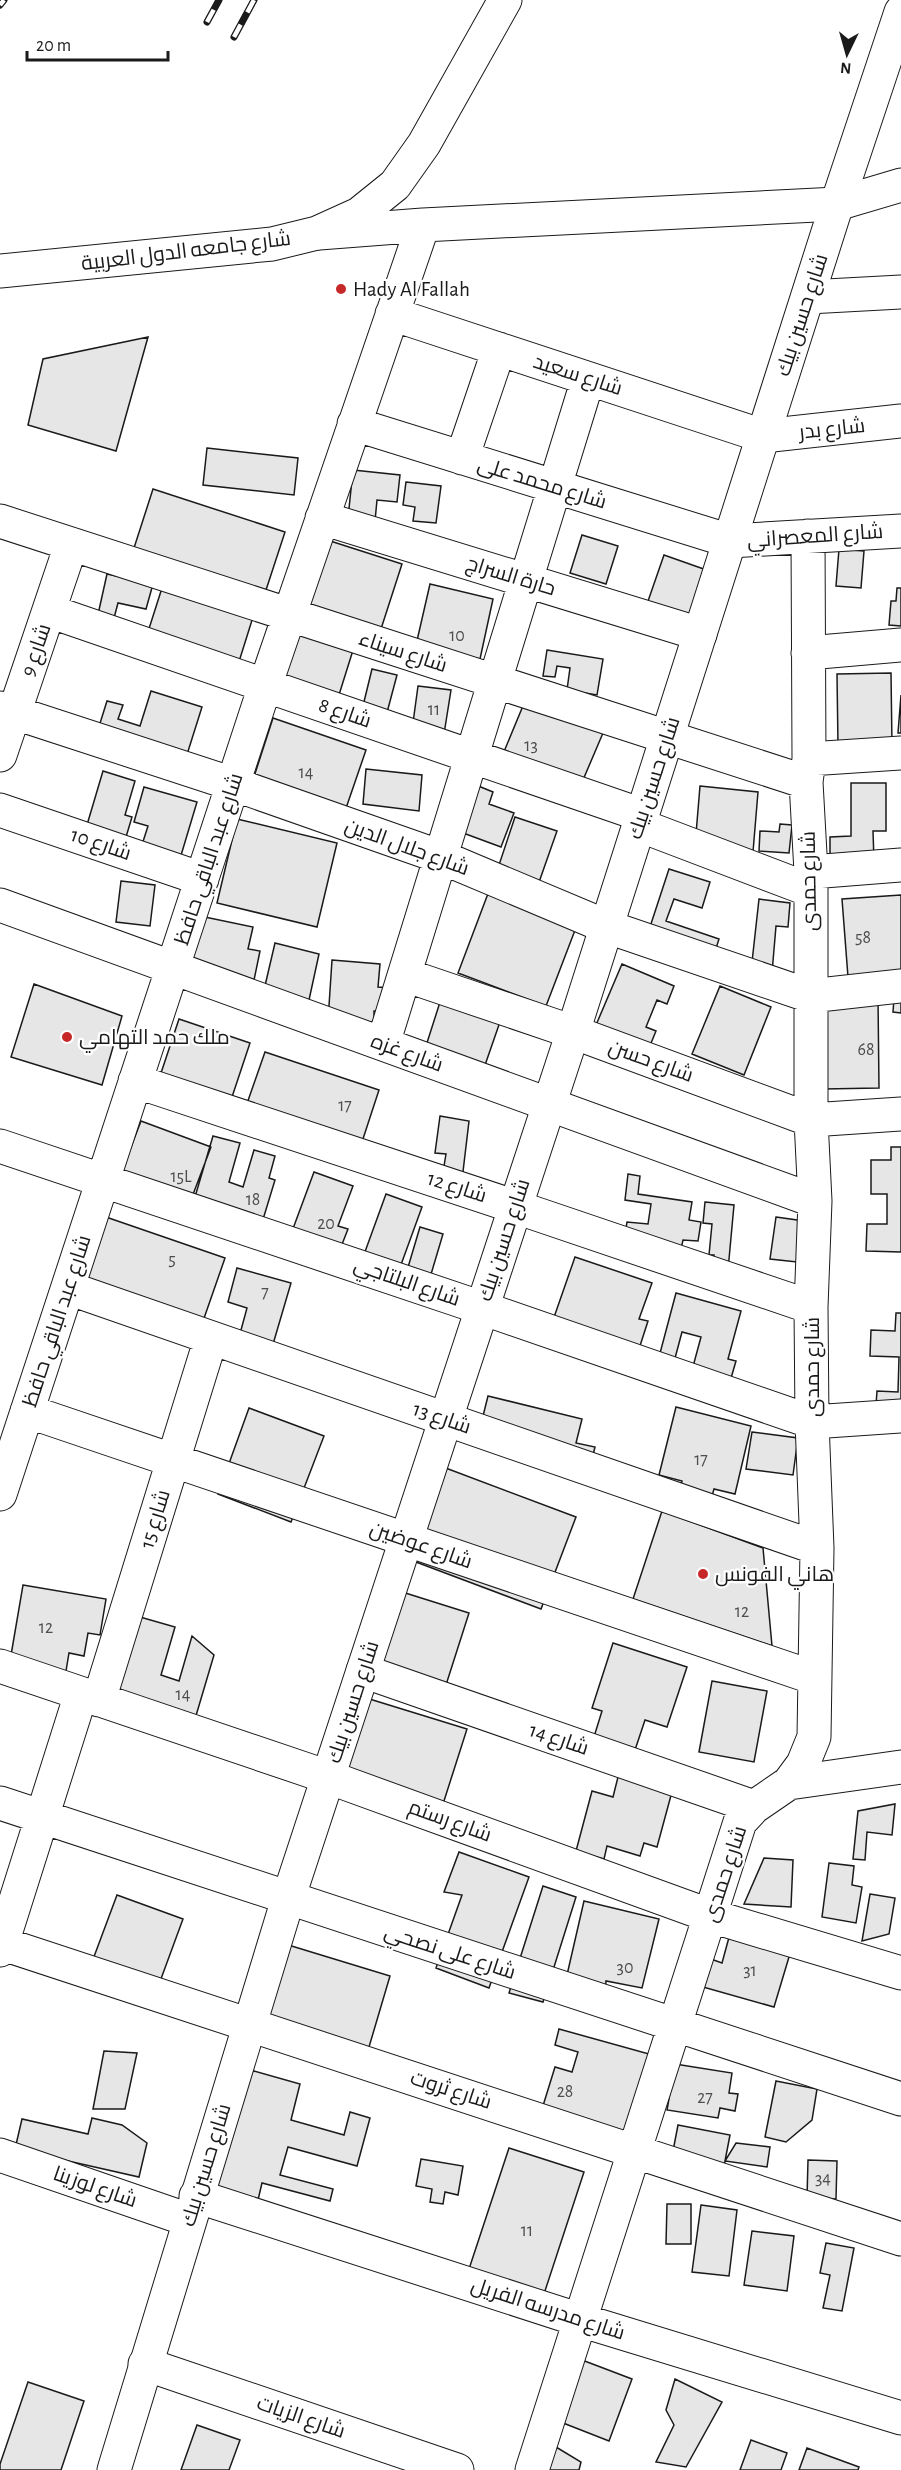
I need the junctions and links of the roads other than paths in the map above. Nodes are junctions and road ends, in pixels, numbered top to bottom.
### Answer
1 (505, 0) edge
2 (901, 12) edge
3 (901, 185) edge
4 (837, 204) junction
5 (423, 225) junction
6 (317, 233) junction
7 (0, 271) edge
8 (901, 292) edge
9 (808, 297) junction
10 (392, 314) junction
11 (499, 349) junction
12 (588, 379) junction
13 (901, 421) edge
14 (354, 424) junction
15 (763, 436) junction
16 (462, 458) junction
17 (555, 487) junction
18 (322, 518) junction
19 (0, 521) edge
20 (901, 531) edge
21 (808, 536) junction
22 (730, 541) junction
23 (71, 544) junction
24 (526, 581) junction
25 (49, 611) junction
26 (289, 615) junction
27 (700, 634) junction
28 (901, 645) edge
29 (808, 653) junction
30 (495, 682) junction
31 (266, 686) junction
32 (7, 711) edge
33 (667, 737) junction
34 (901, 753) edge
35 (0, 755) edge
36 (472, 756) junction
37 (808, 771) junction
38 (233, 784) junction
39 (0, 810) edge
40 (641, 820) junction
41 (441, 857) junction
42 (901, 865) edge
43 (202, 879) junction
44 (810, 881) junction
45 (0, 904) edge
46 (605, 926) junction
47 (173, 967) junction
48 (405, 975) junction
49 (901, 986) edge
50 (810, 996) junction
51 (573, 1032) junction
52 (383, 1044) junction
53 (135, 1081) junction
54 (549, 1104) junction
55 (901, 1114) edge
56 (811, 1120) junction
57 (0, 1146) edge
58 (103, 1181) junction
59 (815, 1201) junction
60 (516, 1207) junction
61 (68, 1288) junction
62 (812, 1307) junction
63 (482, 1308) junction
64 (211, 1338) junction
65 (27, 1411) junction
66 (901, 1416) edge
67 (445, 1419) junction
68 (812, 1422) junction
69 (173, 1461) junction
70 (0, 1494) edge
71 (406, 1540) junction
72 (817, 1548) junction
73 (0, 1666) edge
74 (363, 1671) junction
75 (815, 1678) junction
76 (90, 1697) junction
77 (901, 1767) edge
78 (328, 1777) junction
79 (789, 1783) junction
80 (0, 1803) edge
81 (754, 1807) junction
82 (42, 1817) junction
83 (288, 1899) junction
84 (711, 1916) junction
85 (1, 1945) edge
86 (901, 1973) edge
87 (249, 2024) junction
88 (675, 2026) junction
89 (901, 2099) edge
90 (635, 2151) junction
91 (0, 2155) edge
92 (192, 2208) junction
93 (901, 2239) edge
94 (580, 2320) junction
95 (146, 2364) junction
96 (901, 2418) edge
97 (114, 2470) edge
98 (457, 2470) edge
99 (532, 2470) edge

1 - 6 street, شارع جامعه الدول العربية
2 - 4 street, شارع حسين بيك
3 - 4 street
4 - 5 street
4 - 9 street, شارع حسين بيك
5 - 6 street
5 - 10 street, شارع عبد الباقي حافظ
6 - 7 street, شارع جامعه الدول العربية
8 - 9 street
9 - 15 street, شارع حسين بيك
10 - 11 street, شارع سعيد
10 - 14 street, شارع عبد الباقي حافظ
11 - 12 street, شارع سعيد
11 - 16 street
12 - 15 street, شارع سعيد
12 - 17 street
13 - 15 street, شارع بدر
14 - 16 street, شارع محمد على
14 - 18 street, شارع عبد الباقي حافظ
15 - 22 street, شارع حسين بيك
16 - 17 street, شارع محمد على
17 - 22 street, شارع محمد على
17 - 24 street
18 - 24 street, حارة السراج
18 - 26 street, شارع عبد الباقي حافظ
19 - 23 street, شارع سيناء
20 - 21 street, شارع المعصراني
21 - 22 street, شارع المعصراني
21 - 29 street, شارع حمدى
22 - 27 street, شارع حسين بيك
23 - 25 street, شارع 9
23 - 26 street, شارع سيناء
24 - 27 street, حارة السراج
24 - 30 street
25 - 31 street, شارع 8
25 - 32 street, شارع 9
26 - 30 street, شارع سيناء
26 - 31 street, شارع عبد الباقي حافظ
27 - 33 street, شارع حسين بيك
28 - 29 street
29 - 37 street, شارع حمدى
30 - 33 street, شارع سيناء
30 - 36 street
31 - 36 street, شارع 8
31 - 38 street, شارع عبد الباقي حافظ
32 - 35 street, شارع 9
32 - 38 street, شارع جلال الدين
33 - 37 street, شارع سيناء
33 - 40 street, شارع حسين بيك
34 - 37 street
36 - 40 street, شارع 8
36 - 41 street
37 - 44 street, شارع حمدى
38 - 41 street, شارع جلال الدين
38 - 43 street, شارع عبد الباقي حافظ
39 - 43 street, شارع 10
40 - 44 street, شارع 8
40 - 46 street, شارع حسين بيك
41 - 46 street, شارع جلال الدين
41 - 48 street
42 - 44 street
43 - 47 street, شارع عبد الباقي حافظ
44 - 50 street, شارع حمدى
45 - 47 street, شارع غزه
46 - 50 street, شارع جلال الدين
46 - 51 street, شارع حسين بيك
47 - 52 street, شارع غزه
47 - 53 street, شارع عبد الباقي حافظ
48 - 51 street, شارع حسن
48 - 52 street
49 - 50 street
50 - 56 street, شارع حمدى
51 - 54 street, شارع حسين بيك
51 - 56 street, شارع حسن
52 - 54 street, شارع غزه
53 - 58 street, شارع عبد الباقي حافظ
53 - 60 street, شارع 12
54 - 59 street, شارع غزه
54 - 60 street, شارع حسين بيك
55 - 56 street, شارع حسن
56 - 59 street, شارع حمدى
57 - 58 street, شارع البلتاجي
58 - 61 street, شارع عبد الباقي حافظ
58 - 63 street, شارع البلتاجي
59 - 62 street, شارع حمدى
60 - 62 street, شارع 12
60 - 63 street, شارع حسين بيك
61 - 64 street, شارع 13
61 - 65 street, شارع عبد الباقي حافظ
62 - 68 street, شارع حمدى
63 - 67 street, شارع حسين بيك
63 - 68 street, شارع البلتاجي
64 - 67 street, شارع 13
64 - 69 street, شارع 15
65 - 69 street, شارع عوضين
65 - 70 street, شارع عبد الباقي حافظ
66 - 68 street
67 - 71 street, شارع حسين بيك
67 - 72 street, شارع 13
68 - 72 street, شارع حمدى
69 - 71 street, شارع عوضين
69 - 76 street, شارع 15
71 - 74 street, شارع حسين بيك
71 - 75 street, شارع عوضين
72 - 75 street, شارع حمدى
73 - 76 street, شارع رستم
74 - 78 street, شارع حسين بيك
74 - 81 street, شارع 14
75 - 79 street, شارع حمدى
76 - 78 street, شارع رستم
76 - 82 street, شارع 15
77 - 79 street
78 - 83 street, شارع حسين بيك
78 - 84 street, شارع رستم
79 - 81 street, شارع حمدى
80 - 82 street, شارع على نصحي
81 - 84 street, شارع حمدى
82 - 83 street, شارع على نصحي
82 - 85 street, شارع 15
83 - 87 street, شارع حسين بيك
83 - 88 street, شارع على نصحي
84 - 86 street, شارع رستم
84 - 88 street, شارع حمدى
85 - 87 street, شارع ثروت
87 - 90 street, شارع ثروت
87 - 92 street, شارع حسين بيك
88 - 89 street, شارع على نصحي
88 - 90 street, شارع حمدى
90 - 93 street, شارع ثروت
90 - 94 street, شارع حمدى
91 - 92 street, شارع لوزينا
92 - 94 street, شارع مدرسه الفريل
92 - 95 street, شارع حسين بيك
94 - 96 street, شارع مدرسه الفريل
94 - 99 street, شارع حمدى
95 - 97 street, شارع حسين بيك
95 - 98 street, شارع الزيات

